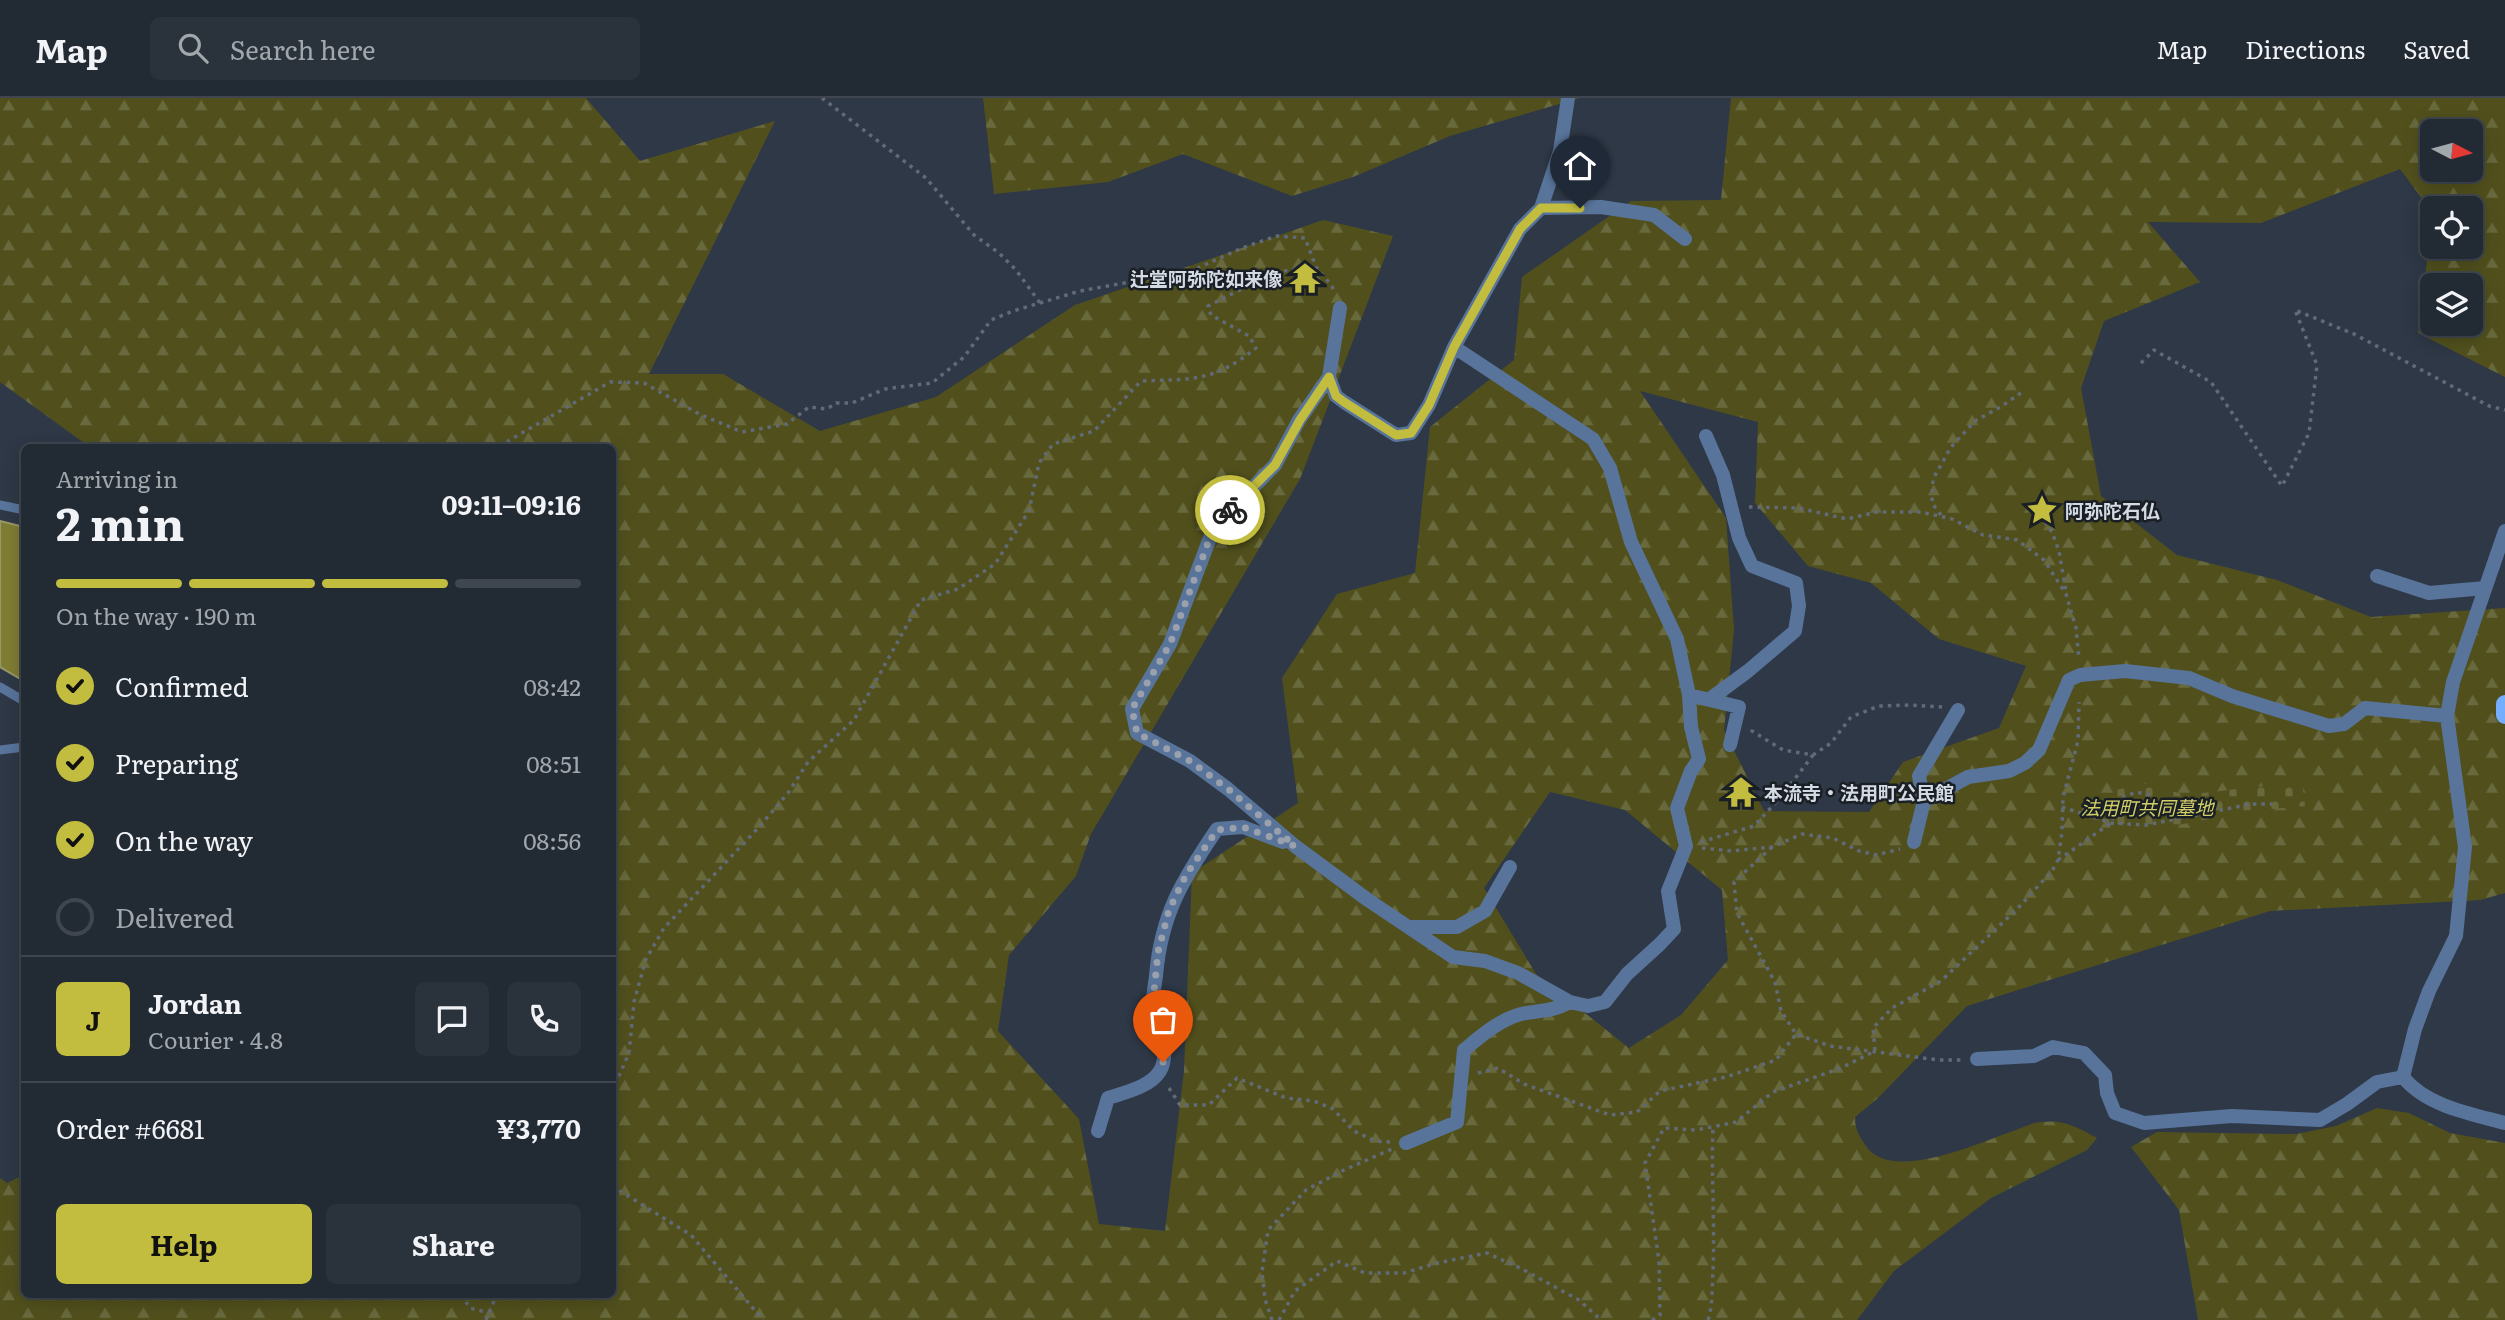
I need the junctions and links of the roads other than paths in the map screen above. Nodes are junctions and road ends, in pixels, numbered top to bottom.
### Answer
1 (1568, 98) edge
2 (1541, 208) junction
3 (1685, 239) dead end
4 (1340, 308) road end
5 (1454, 347) junction
6 (1329, 377) junction
7 (1706, 436) dead end
8 (0, 505) edge
9 (21, 509) edge
10 (2505, 531) edge
11 (2378, 576) dead end
12 (2485, 588) junction
13 (0, 687) edge
14 (1689, 695) junction
15 (21, 699) edge
16 (1710, 699) junction
17 (2505, 704) edge
18 (1958, 710) road end
19 (2505, 715) edge
20 (2447, 716) junction
21 (1730, 746) road end
22 (21, 747) edge
23 (0, 750) edge
24 (1924, 801) junction
25 (1914, 842) road end
26 (1295, 846) junction
27 (1510, 867) dead end
28 (1411, 927) junction
29 (1570, 1002) junction
30 (1976, 1059) road end
31 (2403, 1077) junction
32 (2505, 1123) edge
33 (1098, 1131) dead end
34 (1406, 1143) road end

1 - 2 street
2 - 3 street
2 - 5 street
4 - 6 street
5 - 6 street
5 - 14 street
6 - 26 street
7 - 16 street
8 - 9 lane
10 - 12 street
11 - 12 street
12 - 20 street
13 - 15 lane
14 - 16 street
14 - 29 street
16 - 21 street
17 - 19 main road
18 - 24 street
20 - 24 street
20 - 31 street
22 - 23 lane
24 - 25 street
26 - 28 street
26 - 33 street
27 - 28 street
28 - 29 street
29 - 34 street
30 - 31 street
31 - 32 street

